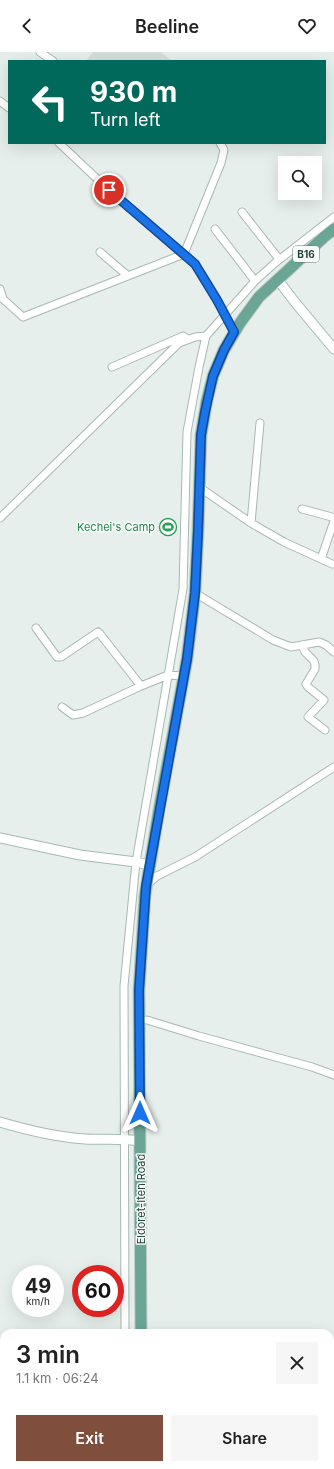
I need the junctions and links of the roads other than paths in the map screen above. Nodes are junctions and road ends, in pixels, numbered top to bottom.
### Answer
1 (40, 52) edge
2 (52, 60) edge
3 (0, 101) edge
4 (8, 107) edge
5 (60, 144) edge
6 (221, 144) edge
7 (242, 212) dead end
8 (334, 217) edge
9 (215, 229) dead end
10 (334, 229) edge
11 (100, 252) dead end
12 (184, 254) junction
13 (279, 259) junction
14 (128, 276) junction
15 (278, 280) junction
16 (255, 281) junction
17 (0, 289) edge
18 (225, 315) junction
19 (234, 332) junction
20 (206, 336) junction
21 (188, 339) junction
22 (334, 349) edge
23 (112, 367) dead end
24 (260, 423) dead end
25 (199, 487) junction
26 (302, 509) dead end
27 (0, 518) edge
28 (251, 523) junction
29 (321, 559) junction
30 (332, 564) dead end
31 (195, 593) junction
32 (36, 628) dead end
33 (302, 645) junction
34 (334, 652) edge
35 (168, 675) junction
36 (184, 676) junction
37 (141, 686) junction
38 (62, 707) dead end
39 (325, 730) dead end
40 (334, 767) edge
41 (0, 838) edge
42 (136, 862) junction
43 (149, 865) junction
44 (146, 886) junction
45 (147, 1020) dead end
46 (334, 1075) edge
47 (0, 1122) edge
48 (125, 1138) junction
49 (140, 1140) junction
50 (125, 1329) edge
51 (141, 1329) edge

1 - 2 street
3 - 4 street
5 - 12 street
6 - 12 street
7 - 13 street
8 - 13 street
9 - 16 street
10 - 15 main road, Eldoret-Iten Road / B16
11 - 14 street
12 - 14 street
12 - 18 street
13 - 16 street
14 - 17 street
15 - 19 main road, Eldoret-Iten Road / B16
15 - 22 street
16 - 18 street
18 - 19 street
18 - 20 street
19 - 25 main road, Eldoret-Iten Road / B16
20 - 21 street
20 - 35 street
21 - 23 street
21 - 27 street
24 - 28 street
25 - 28 street
25 - 31 main road, Eldoret-Iten Road / B16
26 - 29 street
28 - 29 street
29 - 30 street
31 - 33 street
31 - 36 main road, Eldoret-Iten Road / B16
32 - 37 street
33 - 34 street
33 - 39 street
35 - 36 street
35 - 37 street
35 - 42 street
36 - 43 main road, Eldoret-Iten Road / B16
37 - 38 street
40 - 44 street
41 - 42 street
42 - 43 street
42 - 48 street
43 - 44 main road, Eldoret-Iten Road / B16
44 - 49 main road, Eldoret-Iten Road / B16
45 - 46 street
47 - 48 street
48 - 49 street
48 - 50 street
49 - 51 main road, Eldoret-Iten Road / B16

